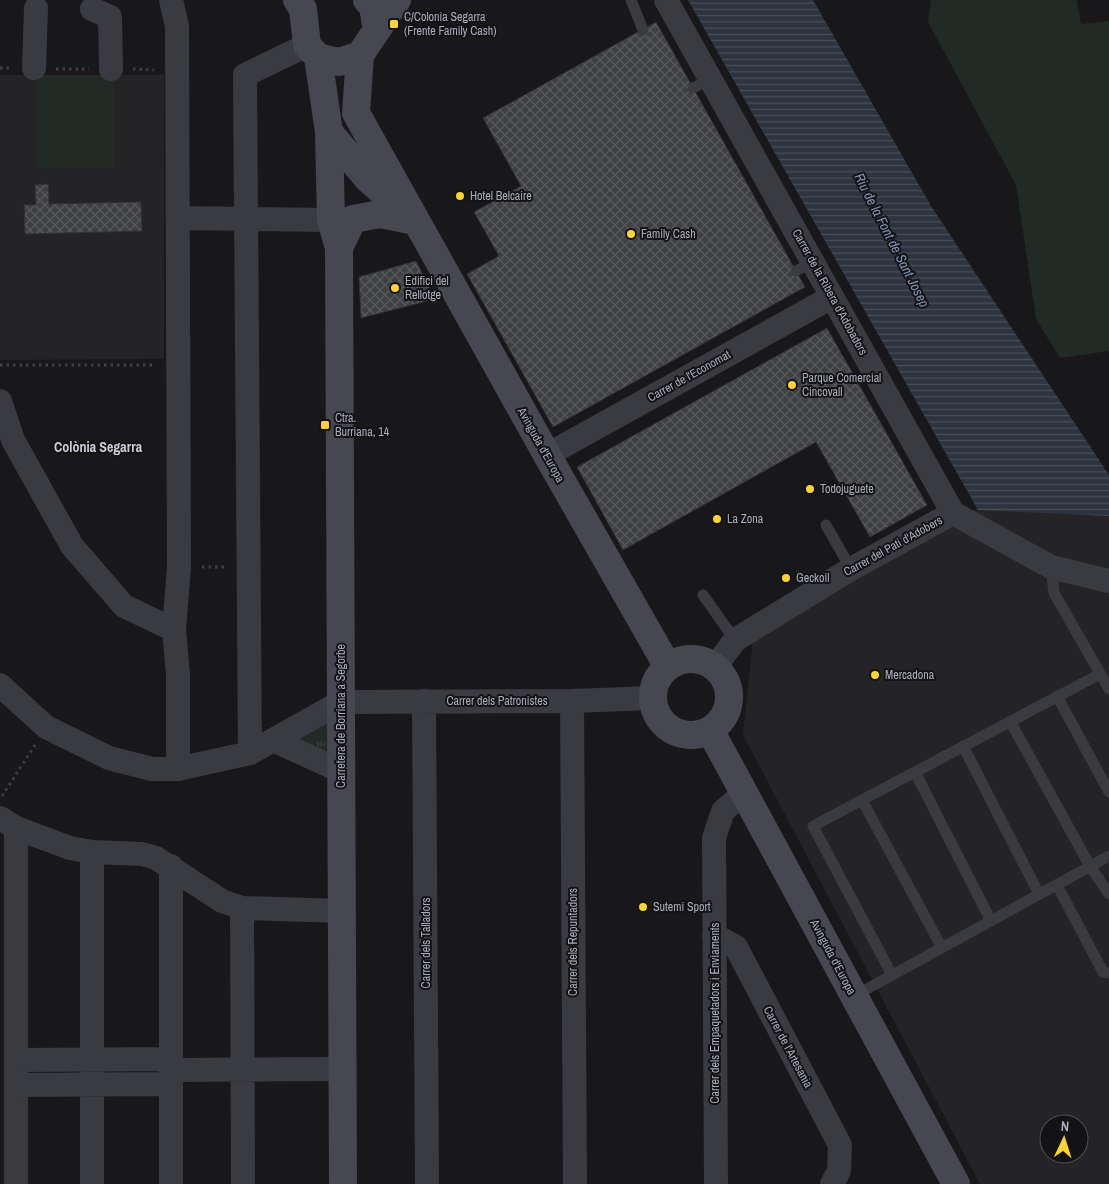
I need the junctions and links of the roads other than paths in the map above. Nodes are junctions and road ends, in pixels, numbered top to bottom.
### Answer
1 (171, 0) edge
2 (367, 0) edge
3 (397, 0) edge
4 (631, 0) edge
5 (666, 0) edge
6 (303, 3) edge
7 (36, 8) dead end
8 (92, 9) dead end
9 (377, 30) junction
10 (644, 30) dead end
11 (312, 51) junction
12 (360, 55) junction
13 (34, 68) dead end
14 (111, 69) dead end
15 (329, 132) junction
16 (370, 141) junction
17 (368, 179) junction
18 (178, 218) junction
19 (246, 219) junction
20 (342, 220) junction
21 (417, 222) junction
22 (832, 297) junction
23 (0, 401) edge
24 (547, 455) junction
25 (953, 513) junction
26 (826, 525) dead end
27 (1051, 567) junction
28 (851, 569) junction
29 (1109, 582) edge
30 (702, 595) dead end
31 (174, 630) junction
32 (735, 640) junction
33 (668, 666) junction
34 (715, 667) junction
35 (1100, 674) junction
36 (0, 685) edge
37 (1109, 690) edge
38 (1057, 696) junction
39 (652, 698) junction
40 (424, 701) junction
41 (572, 701) junction
42 (341, 702) junction
43 (1010, 722) junction
44 (710, 730) junction
45 (273, 740) junction
46 (963, 746) junction
47 (250, 753) junction
48 (178, 769) junction
49 (341, 771) junction
50 (915, 772) junction
51 (1109, 792) edge
52 (744, 793) junction
53 (862, 800) junction
54 (8, 823) edge
55 (92, 852) junction
56 (1109, 856) edge
57 (171, 866) junction
58 (1090, 866) junction
59 (1057, 885) junction
60 (1040, 894) junction
61 (1109, 894) edge
62 (242, 908) junction
63 (342, 910) junction
64 (991, 921) junction
65 (714, 935) junction
66 (942, 948) junction
67 (1109, 973) edge
68 (892, 975) junction
69 (854, 996) junction
70 (92, 1059) junction
71 (16, 1060) junction
72 (342, 1069) junction
73 (242, 1070) junction
74 (171, 1071) junction
75 (92, 1084) junction
76 (16, 1085) junction
77 (836, 1178) edge
78 (16, 1184) edge
79 (92, 1184) edge
80 (171, 1184) edge
81 (243, 1184) edge
82 (343, 1184) edge
83 (427, 1184) edge
84 (575, 1184) edge
85 (716, 1184) edge
86 (956, 1184) edge

1 - 18 street
2 - 9 main road
3 - 9 main road
4 - 10 lane
5 - 22 street, Carrer de la Ribera d'Adobadors
6 - 11 main road
7 - 13 street
8 - 14 street
9 - 12 main road
11 - 12 main road
11 - 15 main road
11 - 19 street
12 - 16 main road, Avinguda d'Europa
15 - 17 main road, Avinguda d'Europa
15 - 20 main road
16 - 17 main road
16 - 21 main road, Avinguda d'Europa
17 - 20 main road
17 - 21 main road, Avinguda d'Europa
18 - 19 street
18 - 31 street
19 - 20 street
19 - 47 street
20 - 21 main road
20 - 42 main road, Carretera de Borriana a Segorbe
21 - 24 main road, Avinguda d'Europa
22 - 24 street, Carrer de l'Economat
22 - 25 street, Carrer de la Ribera d'Adobadors
23 - 31 street
24 - 33 main road, Avinguda d'Europa
25 - 27 street
25 - 28 street, Carrer del Pati d'Adobers
26 - 28 lane
27 - 29 street
27 - 35 lane
28 - 32 street, Carrer del Pati d'Adobers
30 - 32 lane
31 - 48 street
32 - 34 street, Carrer del Pati d'Adobers
33 - 34 main road
33 - 39 main road
34 - 44 main road
35 - 37 lane
35 - 38 lane
36 - 48 street
38 - 43 lane
38 - 51 lane
39 - 41 street, Carrer dels Patronistes
39 - 44 main road
40 - 41 street, Carrer dels Patronistes
40 - 42 street, Carrer dels Patronistes
40 - 83 street, Carrer dels Talladors
41 - 84 street, Carrer dels Repuntadors
42 - 45 street
42 - 49 main road, Carretera de Borriana a Segorbe
43 - 46 lane
43 - 58 lane
44 - 52 main road, Avinguda d'Europa
45 - 47 street
45 - 49 street
46 - 50 lane
46 - 60 lane
47 - 48 street
49 - 63 main road, Carretera de Borriana a Segorbe
50 - 53 lane
50 - 64 lane
52 - 65 street, Carrer dels Empaquetadors i Enviaments
52 - 69 main road, Avinguda d'Europa
53 - 66 lane
53 - 68 lane
54 - 55 street
54 - 71 street
55 - 57 street
55 - 70 street
56 - 58 lane
57 - 62 street
57 - 74 street
58 - 59 lane
58 - 61 lane
59 - 60 lane
59 - 67 lane
60 - 64 lane
62 - 63 street
62 - 73 street
63 - 72 main road, Carretera de Borriana a Segorbe
64 - 66 lane
65 - 77 street, Carrer de l'Artesania
65 - 85 street, Carrer dels Empaquetadors i Enviaments
66 - 68 lane
68 - 69 lane
69 - 86 main road, Avinguda d'Europa
70 - 71 street
70 - 74 street
70 - 75 street
71 - 76 street
72 - 73 street
72 - 82 main road, Carretera de Borriana a Segorbe
73 - 74 street
73 - 81 street
74 - 75 street
74 - 80 street
75 - 76 street
75 - 79 street
76 - 78 street

